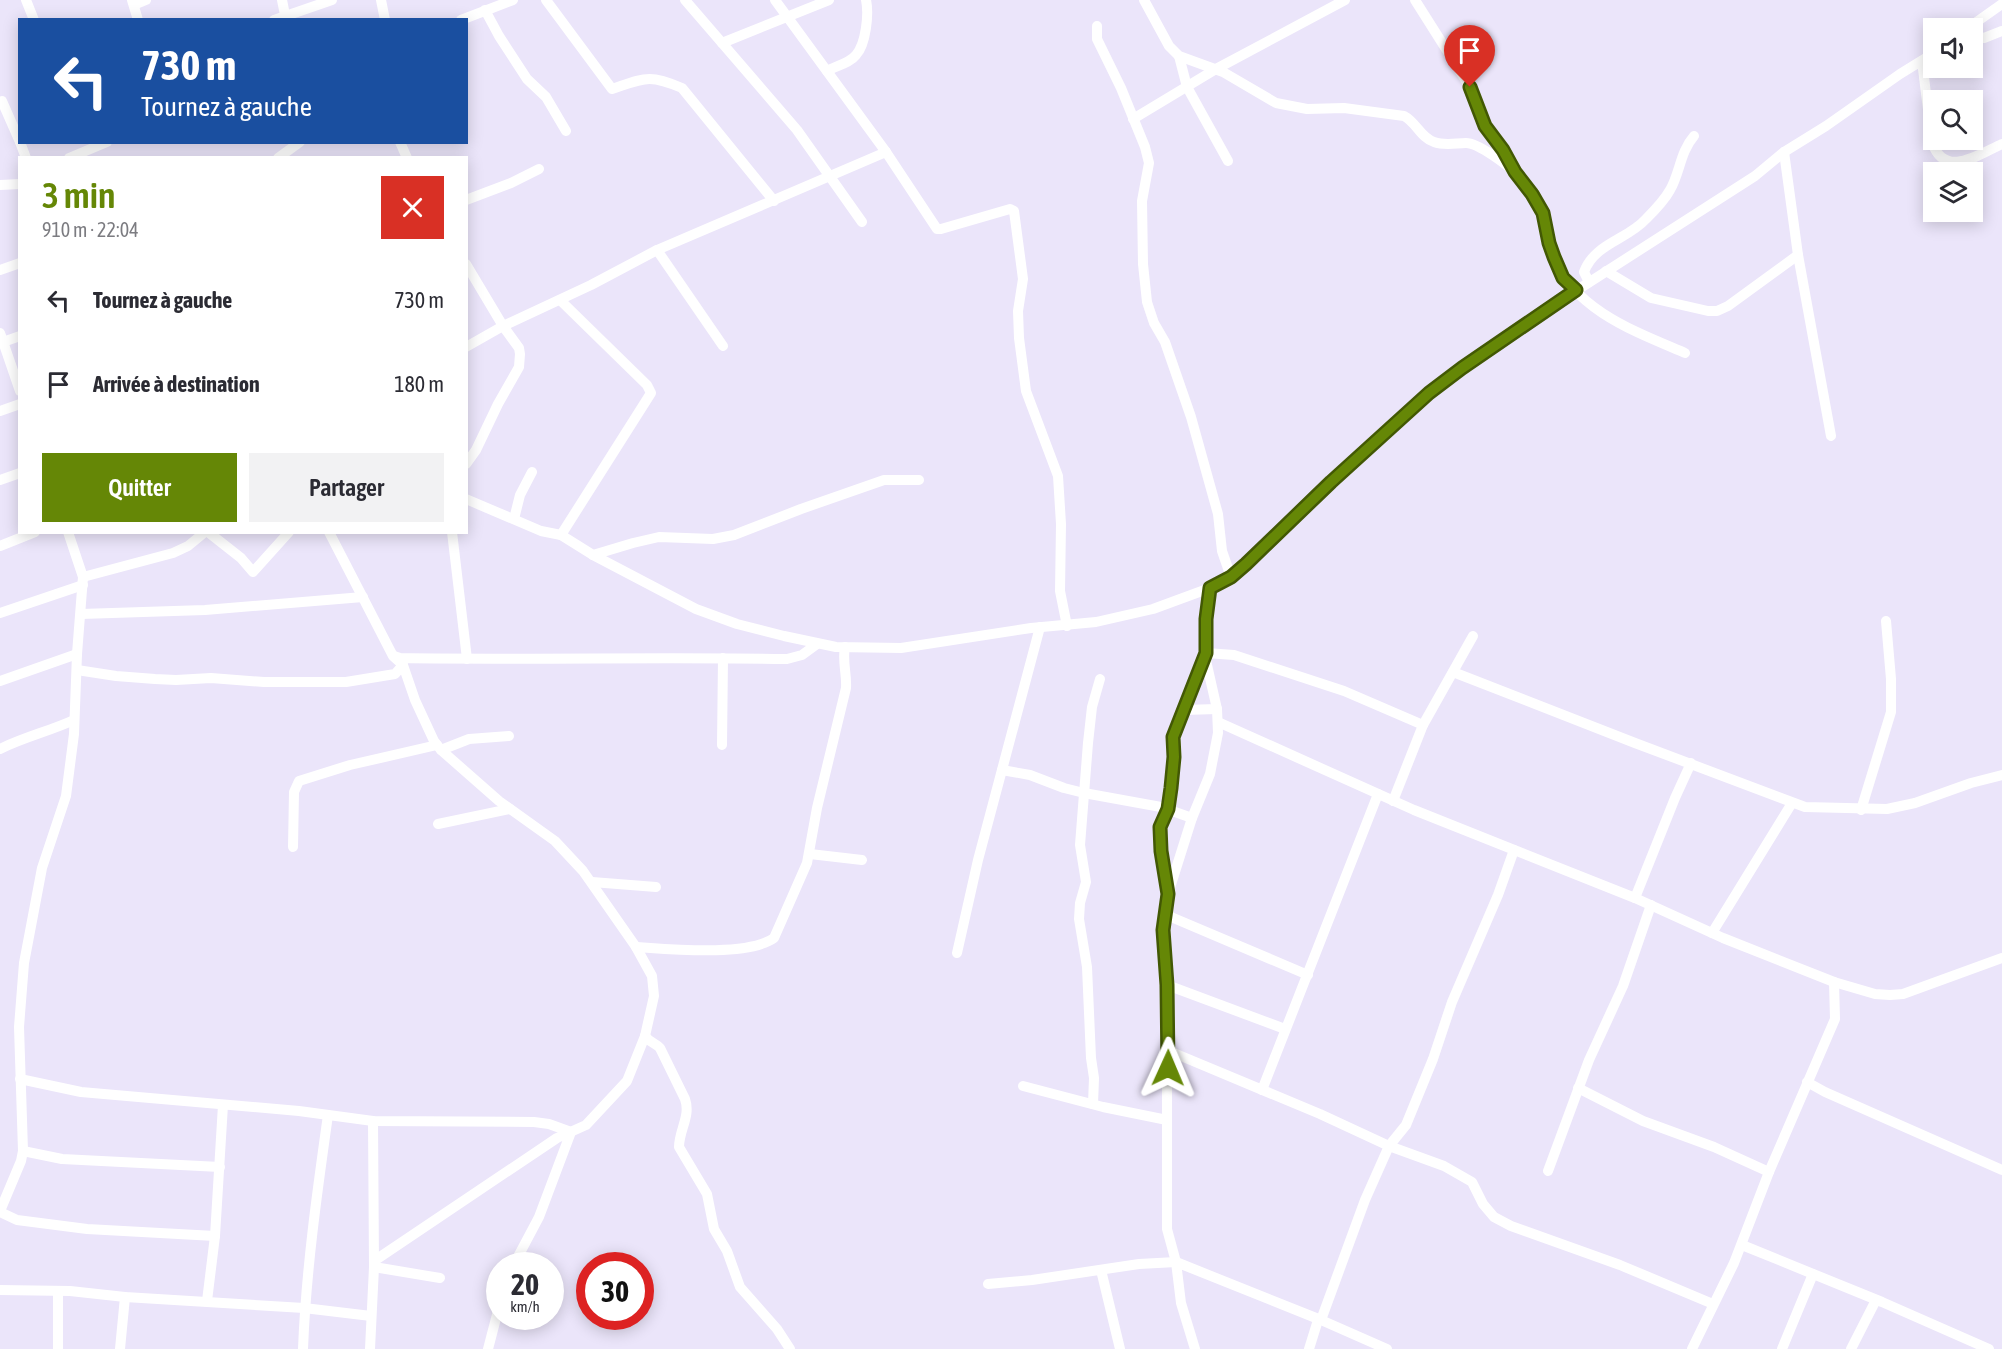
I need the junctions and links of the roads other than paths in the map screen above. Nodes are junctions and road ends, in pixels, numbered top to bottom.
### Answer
1 (26, 0) edge
2 (146, 0) edge
3 (282, 0) edge
4 (333, 0) edge
5 (381, 0) edge
6 (513, 0) edge
7 (546, 0) edge
8 (685, 0) edge
9 (775, 0) edge
10 (829, 0) edge
11 (866, 0) edge
12 (1144, 0) edge
13 (1345, 0) edge
14 (1415, 0) edge
15 (133, 2) edge
16 (2002, 4) edge
17 (485, 10) junction
18 (286, 17) edge
19 (787, 17) junction
20 (33, 18) edge
21 (137, 18) edge
22 (385, 18) edge
23 (466, 18) edge
24 (1982, 18) edge
25 (1097, 26) dead end
26 (2002, 31) edge
27 (1983, 38) edge
28 (722, 43) junction
29 (1179, 56) junction
30 (1922, 61) joint
31 (1216, 69) junction
32 (827, 71) junction
33 (1187, 87) junction
34 (2, 101) dead end
35 (1133, 119) junction
36 (566, 131) dead end
37 (1695, 136) dead end
38 (18, 137) edge
39 (297, 144) edge
40 (2002, 144) edge
41 (87, 146) edge
42 (886, 152) junction
43 (1784, 152) junction
44 (72, 156) edge
45 (281, 156) edge
46 (1228, 161) dead end
47 (539, 169) dead end
48 (1515, 172) junction
49 (830, 177) junction
50 (468, 199) edge
51 (774, 201) junction
52 (862, 222) dead end
53 (657, 250) junction
54 (1798, 255) junction
55 (18, 264) edge
56 (0, 270) edge
57 (468, 271) edge
58 (1606, 271) junction
59 (1589, 282) junction
60 (1576, 290) junction
61 (560, 300) junction
62 (503, 326) junction
63 (18, 336) edge
64 (1, 339) edge
65 (723, 346) dead end
66 (468, 347) edge
67 (1685, 353) dead end
68 (18, 386) edge
69 (18, 405) edge
70 (0, 411) edge
71 (1831, 436) dead end
72 (468, 461) edge
73 (532, 471) dead end
74 (18, 474) edge
75 (0, 480) edge
76 (919, 480) dead end
77 (468, 500) edge
78 (514, 519) junction
79 (30, 534) edge
80 (69, 534) edge
81 (204, 534) edge
82 (210, 534) edge
83 (287, 534) edge
84 (330, 534) edge
85 (452, 534) edge
86 (561, 535) junction
87 (0, 546) edge
88 (593, 555) junction
89 (1231, 577) junction
90 (83, 581) junction
91 (1210, 588) junction
92 (363, 597) junction
93 (0, 613) edge
94 (81, 614) junction
95 (1886, 621) dead end
96 (1067, 626) junction
97 (1040, 627) junction
98 (1473, 636) dead end
99 (817, 644) junction
100 (845, 647) junction
101 (77, 654) junction
102 (1205, 655) junction
103 (393, 656) junction
104 (723, 658) junction
105 (467, 659) junction
106 (403, 665) junction
107 (77, 670) junction
108 (1453, 672) junction
109 (1100, 679) dead end
110 (0, 681) edge
111 (1217, 709) junction
112 (1184, 710) junction
113 (74, 720) junction
114 (1218, 722) junction
115 (1423, 725) junction
116 (509, 736) dead end
117 (722, 745) dead end
118 (439, 747) junction
119 (0, 749) edge
120 (1691, 764) junction
121 (1002, 770) junction
122 (2002, 774) edge
123 (1084, 794) junction
124 (1378, 794) junction
125 (1393, 801) junction
126 (1792, 803) junction
127 (510, 809) junction
128 (1168, 809) junction
129 (1861, 810) junction
130 (1192, 818) junction
131 (438, 824) dead end
132 (293, 847) dead end
133 (1514, 850) junction
134 (810, 854) junction
135 (862, 860) dead end
136 (592, 882) junction
137 (656, 886) dead end
138 (1168, 894) junction
139 (1635, 898) junction
140 (1651, 905) junction
141 (1164, 914) junction
142 (1712, 933) junction
143 (636, 947) junction
144 (957, 953) dead end
145 (2002, 958) edge
146 (1308, 975) junction
147 (1834, 982) junction
148 (1167, 985) junction
149 (1285, 1029) junction
150 (645, 1036) junction
151 (1169, 1050) junction
152 (20, 1079) junction
153 (1807, 1082) junction
154 (1023, 1086) dead end
155 (1578, 1088) junction
156 (1262, 1090) junction
157 (1093, 1104) junction
158 (223, 1105) junction
159 (328, 1115) junction
160 (1167, 1120) junction
161 (373, 1121) junction
162 (572, 1132) junction
163 (1389, 1146) junction
164 (23, 1151) junction
165 (220, 1167) junction
166 (2002, 1170) edge
167 (1548, 1171) dead end
168 (1769, 1172) junction
169 (0, 1211) edge
170 (216, 1236) junction
171 (1742, 1245) junction
172 (520, 1252) edge
173 (1176, 1263) junction
174 (374, 1264) junction
175 (1101, 1270) junction
176 (1813, 1275) junction
177 (440, 1278) dead end
178 (988, 1284) dead end
179 (0, 1290) edge
180 (58, 1291) junction
181 (125, 1297) junction
182 (1876, 1300) junction
183 (207, 1301) junction
184 (1713, 1304) junction
185 (304, 1308) junction
186 (371, 1316) junction
187 (1320, 1320) junction
188 (493, 1330) edge
189 (1383, 1348) edge
190 (58, 1349) edge
191 (120, 1349) edge
192 (303, 1349) edge
193 (370, 1349) edge
194 (488, 1349) edge
195 (790, 1349) edge
196 (1120, 1349) edge
197 (1195, 1349) edge
198 (1309, 1349) edge
199 (1692, 1349) edge
200 (1782, 1349) edge
201 (1851, 1349) edge
202 (1989, 1349) edge

1 - 20 street
2 - 15 street
3 - 18 street
4 - 18 street
5 - 22 street
6 - 17 street
7 - 51 street
8 - 28 street
9 - 19 street
10 - 19 street
11 - 32 street
12 - 29 street
13 - 31 street
14 - 48 street
15 - 21 street
16 - 24 street
17 - 23 street
17 - 36 street
19 - 28 street
19 - 32 street
25 - 35 street
26 - 27 street
28 - 49 street
29 - 31 street
29 - 33 street
30 - 40 street
30 - 43 street
31 - 33 street
31 - 48 street
32 - 42 street
33 - 35 street
33 - 46 street
34 - 38 street
35 - 89 street
37 - 59 street
39 - 45 street
41 - 44 street
42 - 49 street
42 - 96 street
43 - 54 street
43 - 58 street
47 - 50 street
48 - 60 street
49 - 51 street
49 - 52 street
51 - 53 street
53 - 61 street
53 - 65 street
54 - 58 street
54 - 71 street
55 - 56 street
57 - 62 street
58 - 59 street
59 - 60 street
60 - 67 street
60 - 89 street
61 - 62 street
61 - 86 street
62 - 66 street
62 - 72 street
63 - 64 street
64 - 68 street
69 - 70 street
73 - 78 street
74 - 75 street
76 - 88 street
77 - 78 street
78 - 86 street
79 - 87 street
80 - 90 street
81 - 90 street
82 - 83 street
84 - 92 street
85 - 105 street
86 - 88 street
88 - 99 street
89 - 91 street
90 - 93 street
90 - 94 street
91 - 96 street
91 - 102 street
92 - 94 street
92 - 103 street
94 - 101 street
95 - 129 street
96 - 97 street
97 - 100 street
97 - 121 street
98 - 108 street
99 - 100 street
99 - 104 street
100 - 134 street
101 - 107 street
101 - 110 street
102 - 111 street
102 - 112 street
102 - 115 street
103 - 105 street
103 - 106 street
104 - 105 street
104 - 117 street
106 - 107 street
106 - 118 street
107 - 113 street
108 - 115 street
108 - 120 street
109 - 123 street
111 - 112 street
111 - 114 street
112 - 128 street
113 - 119 street
113 - 152 street
114 - 124 street
114 - 130 street
115 - 125 street
116 - 118 street
118 - 127 street
118 - 132 street
120 - 126 street
120 - 139 street
121 - 123 street
121 - 144 street
122 - 129 street
123 - 128 street
123 - 157 street
124 - 125 street
124 - 146 street
125 - 133 street
126 - 129 street
126 - 142 street
127 - 131 street
127 - 136 street
128 - 130 street
128 - 138 street
130 - 138 street
133 - 139 street
133 - 163 street
134 - 135 street
134 - 143 street
136 - 137 street
136 - 143 street
138 - 141 street
139 - 140 street
140 - 142 street
140 - 155 street
141 - 146 street
141 - 148 street
142 - 147 street
143 - 150 street
145 - 147 street
146 - 149 street
147 - 153 street
148 - 149 street
148 - 151 street
149 - 156 street
150 - 162 street
150 - 195 street
151 - 156 street
151 - 160 street
152 - 158 street
152 - 164 street
153 - 166 street
153 - 168 street
154 - 157 street
155 - 167 street
155 - 168 street
156 - 163 street
157 - 160 street
158 - 159 street
158 - 165 street
159 - 161 street
159 - 185 street
160 - 173 street
161 - 162 street
161 - 174 street
162 - 172 street
162 - 174 street
163 - 184 street
163 - 187 street
164 - 165 street
164 - 169 street
165 - 170 street
168 - 171 street
169 - 170 street
170 - 183 street
171 - 176 street
171 - 184 street
173 - 175 street
173 - 187 street
173 - 197 street
174 - 177 street
174 - 186 street
175 - 178 street
175 - 196 street
176 - 182 street
176 - 200 street
179 - 180 street
180 - 181 street
180 - 190 street
181 - 183 street
181 - 191 street
182 - 201 street
182 - 202 street
183 - 185 street
184 - 199 street
185 - 186 street
185 - 192 street
186 - 193 street
187 - 189 street
187 - 198 street
188 - 194 street

